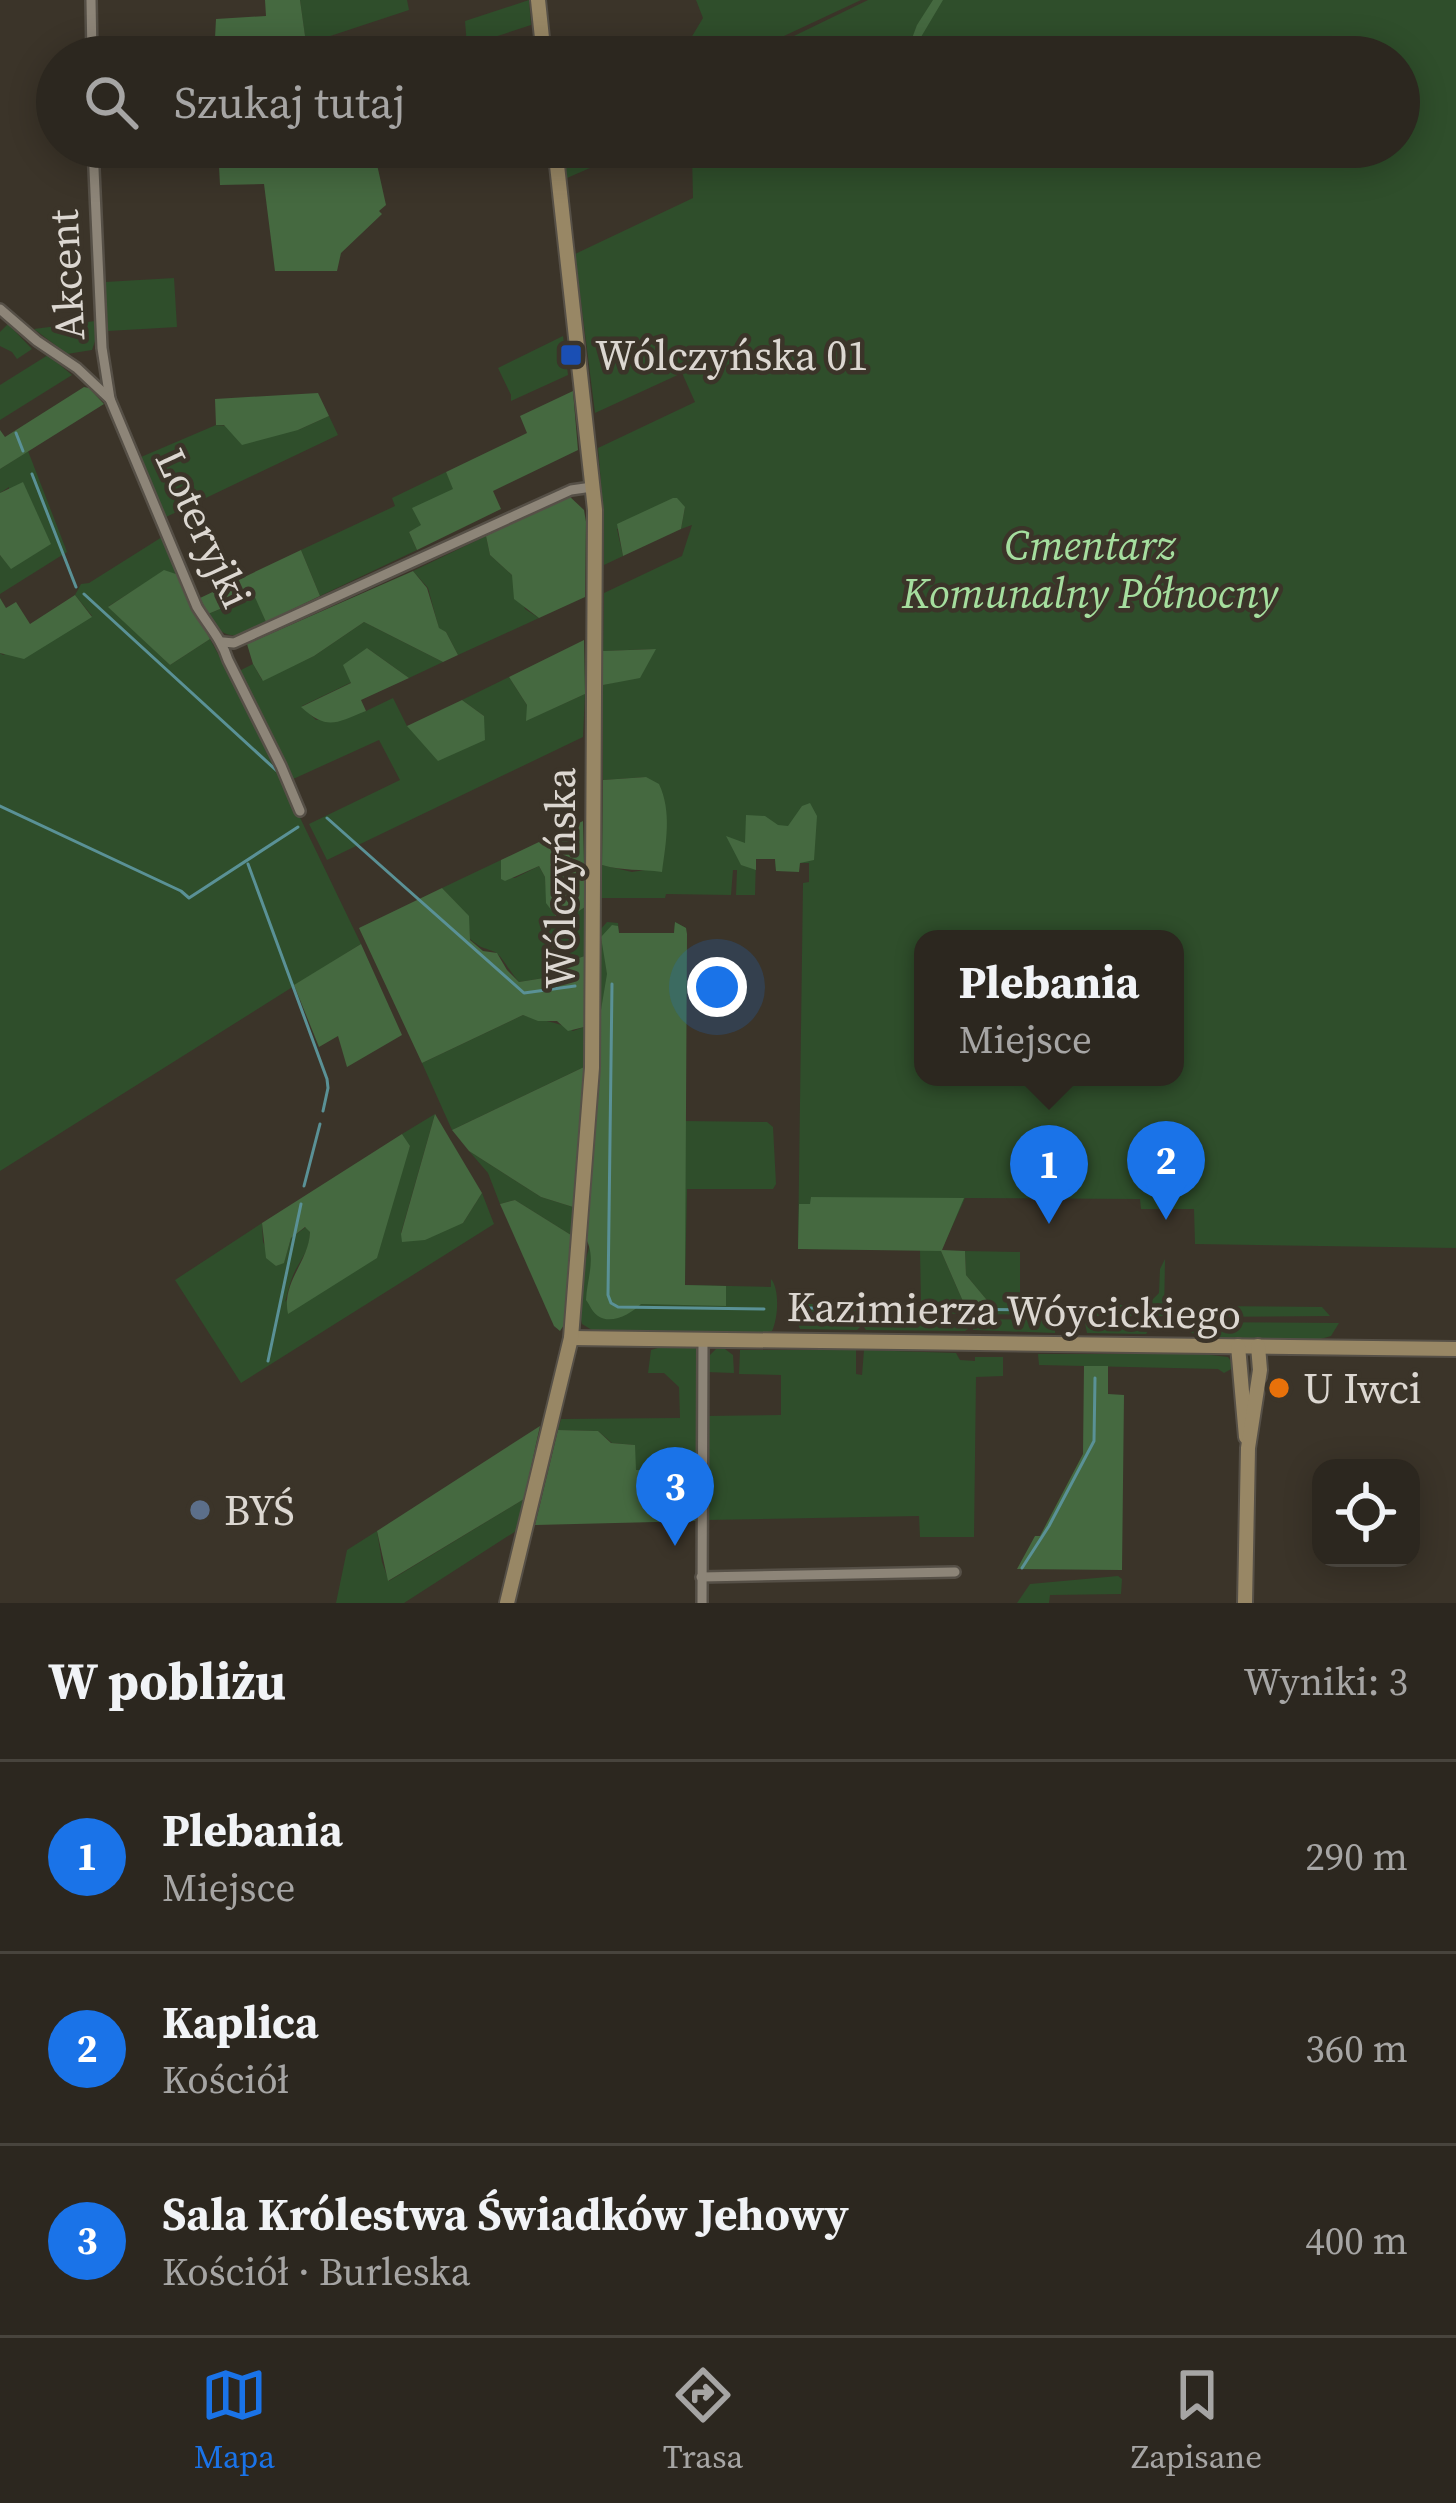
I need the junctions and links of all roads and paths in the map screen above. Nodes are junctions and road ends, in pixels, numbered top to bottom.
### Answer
1 (92, 0) edge
2 (538, 0) edge
3 (92, 36) edge
4 (542, 36) edge
5 (95, 168) edge
6 (556, 168) edge
7 (0, 309) edge
8 (110, 399) junction
9 (592, 487) junction
10 (223, 642) junction
11 (300, 812) dead end
12 (571, 1338) junction
13 (703, 1340) junction
14 (1238, 1346) junction
15 (1258, 1346) junction
16 (1456, 1349) edge
17 (1248, 1448) junction
18 (955, 1572) dead end
19 (701, 1577) junction
20 (507, 1603) edge
21 (702, 1603) edge
22 (1245, 1603) edge

1 - 3 street
2 - 4 street
5 - 8 street, Akcent
6 - 9 street, Wólczyńska
7 - 8 street, Loteryjki
8 - 10 street, Loteryjki
9 - 10 street
9 - 12 street, Wólczyńska
10 - 11 street, Loteryjki
12 - 13 street, Kazimierza Wóycickiego
12 - 20 street, Wólczyńska
13 - 14 street, Kazimierza Wóycickiego
13 - 19 street
14 - 15 street, Kazimierza Wóycickiego
14 - 17 street
15 - 16 street, Kazimierza Wóycickiego
15 - 17 street
17 - 22 street
18 - 19 street
19 - 21 street

